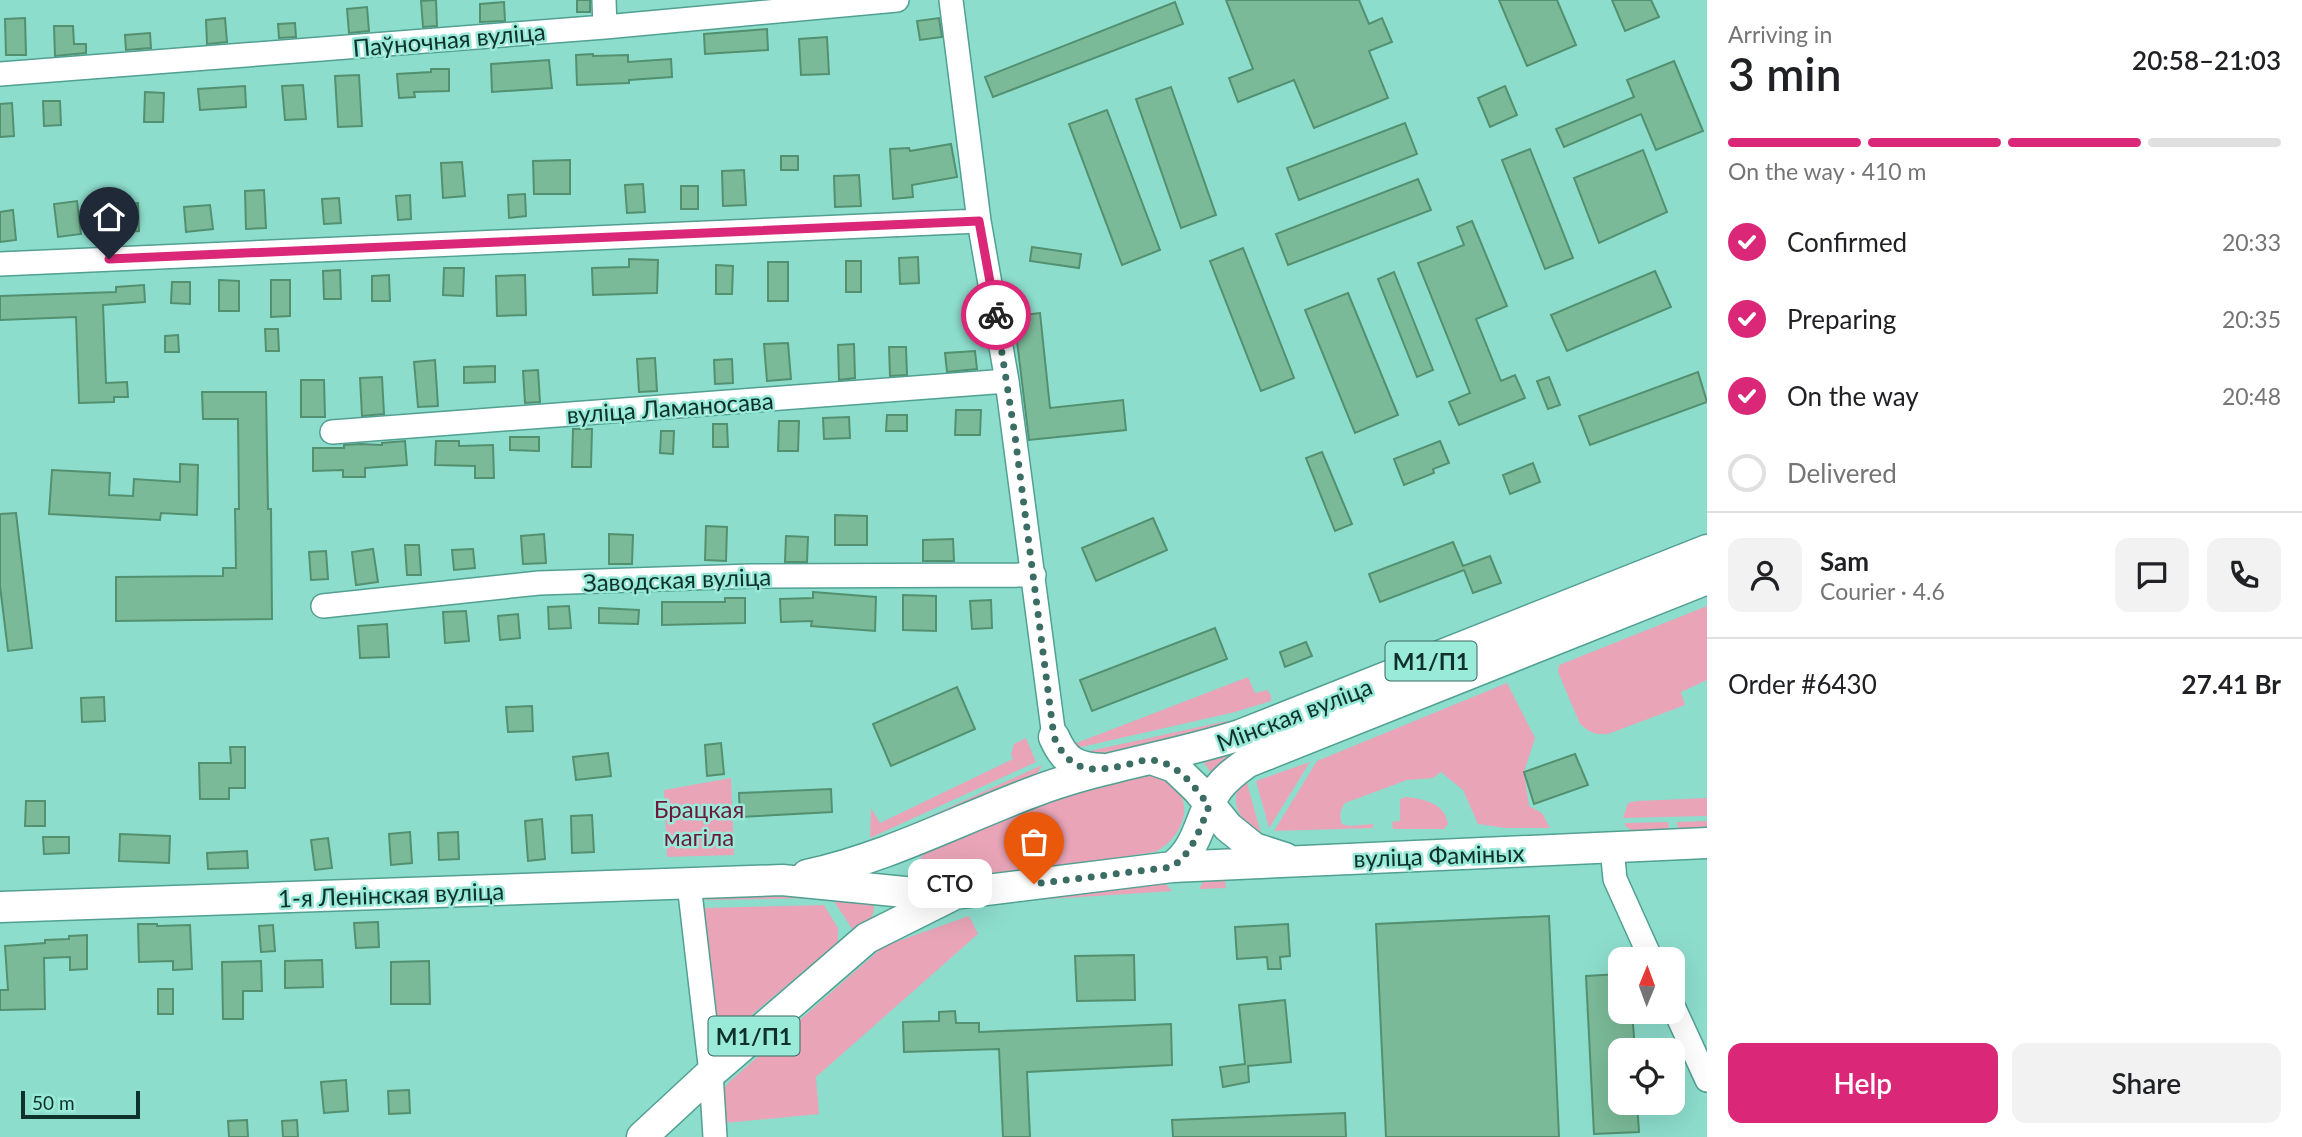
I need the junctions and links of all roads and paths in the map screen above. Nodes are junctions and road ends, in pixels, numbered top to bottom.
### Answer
1 (604, 0) edge
2 (897, 0) edge
3 (951, 0) edge
4 (605, 27) junction
5 (0, 74) edge
6 (979, 221) junction
7 (0, 264) edge
8 (1007, 381) junction
9 (332, 432) dead end
10 (1707, 550) edge
11 (1034, 575) junction
12 (1707, 579) edge
13 (323, 606) dead end
14 (1054, 737) junction
15 (1151, 760) junction
16 (1104, 769) junction
17 (1035, 791) junction
18 (1209, 806) junction
19 (1707, 842) edge
20 (917, 845) junction
21 (1612, 848) junction
22 (1290, 860) junction
23 (1172, 867) junction
24 (782, 880) junction
25 (689, 884) junction
26 (890, 890) junction
27 (943, 894) junction
28 (0, 907) edge
29 (867, 938) junction
30 (1646, 947) edge
31 (1681, 1024) edge
32 (711, 1073) junction
33 (1707, 1080) edge
34 (642, 1137) edge
35 (715, 1137) edge

1 - 4 street
2 - 4 street, Паўночная вуліца
3 - 6 street
4 - 5 street, Паўночная вуліца
6 - 7 street
6 - 8 street
8 - 9 street, вуліца Ламаносава
8 - 11 street
10 - 15 main road, Мінская вуліца / М1/П1
11 - 13 street, Заводская вуліца
11 - 14 street
12 - 18 main road, Мінская вуліца / М1/П1
14 - 16 main road
14 - 17 main road
15 - 16 main road, М1/П1
15 - 18 main road
16 - 17 main road, М1/П1
17 - 20 main road, М1/П1
18 - 22 main road
18 - 23 main road, М1/П1
19 - 21 main road, вуліца Фаміных
20 - 24 main road
20 - 26 main road, М1/П1
20 - 27 main road
21 - 22 main road, вуліца Фаміных
21 - 30 street
22 - 23 main road, вуліца Фаміных
23 - 27 main road, М1/П1
24 - 25 main road, 1-я Ленінская вуліца
24 - 26 main road
25 - 28 main road, 1-я Ленінская вуліца
25 - 32 street
26 - 27 main road
26 - 29 main road, М1/П1
27 - 29 main road, М1/П1
29 - 32 main road, М1/П1
31 - 33 street
32 - 34 main road, М1/П1
32 - 35 street

